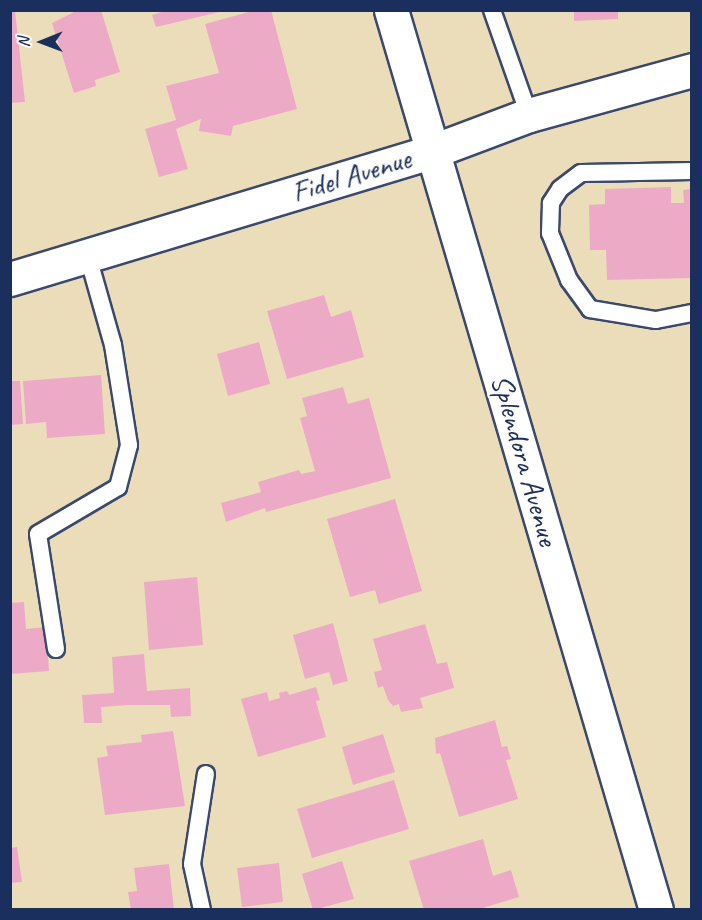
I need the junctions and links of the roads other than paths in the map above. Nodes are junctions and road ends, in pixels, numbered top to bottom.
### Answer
1 (391, 10) edge
2 (492, 10) edge
3 (692, 70) edge
4 (529, 115) junction
5 (433, 151) junction
6 (692, 171) edge
7 (87, 253) junction
8 (10, 279) edge
9 (692, 313) edge
10 (56, 649) dead end
11 (206, 774) dead end
12 (201, 909) edge
13 (657, 909) edge

1 - 5 street, Splendora Avenue
2 - 4 lane
3 - 4 street, Fidel Avenue
4 - 5 street, Fidel Avenue
5 - 7 street, Fidel Avenue
5 - 13 street, Splendora Avenue
6 - 9 lane
7 - 8 street, Fidel Avenue
7 - 10 lane
11 - 12 lane

